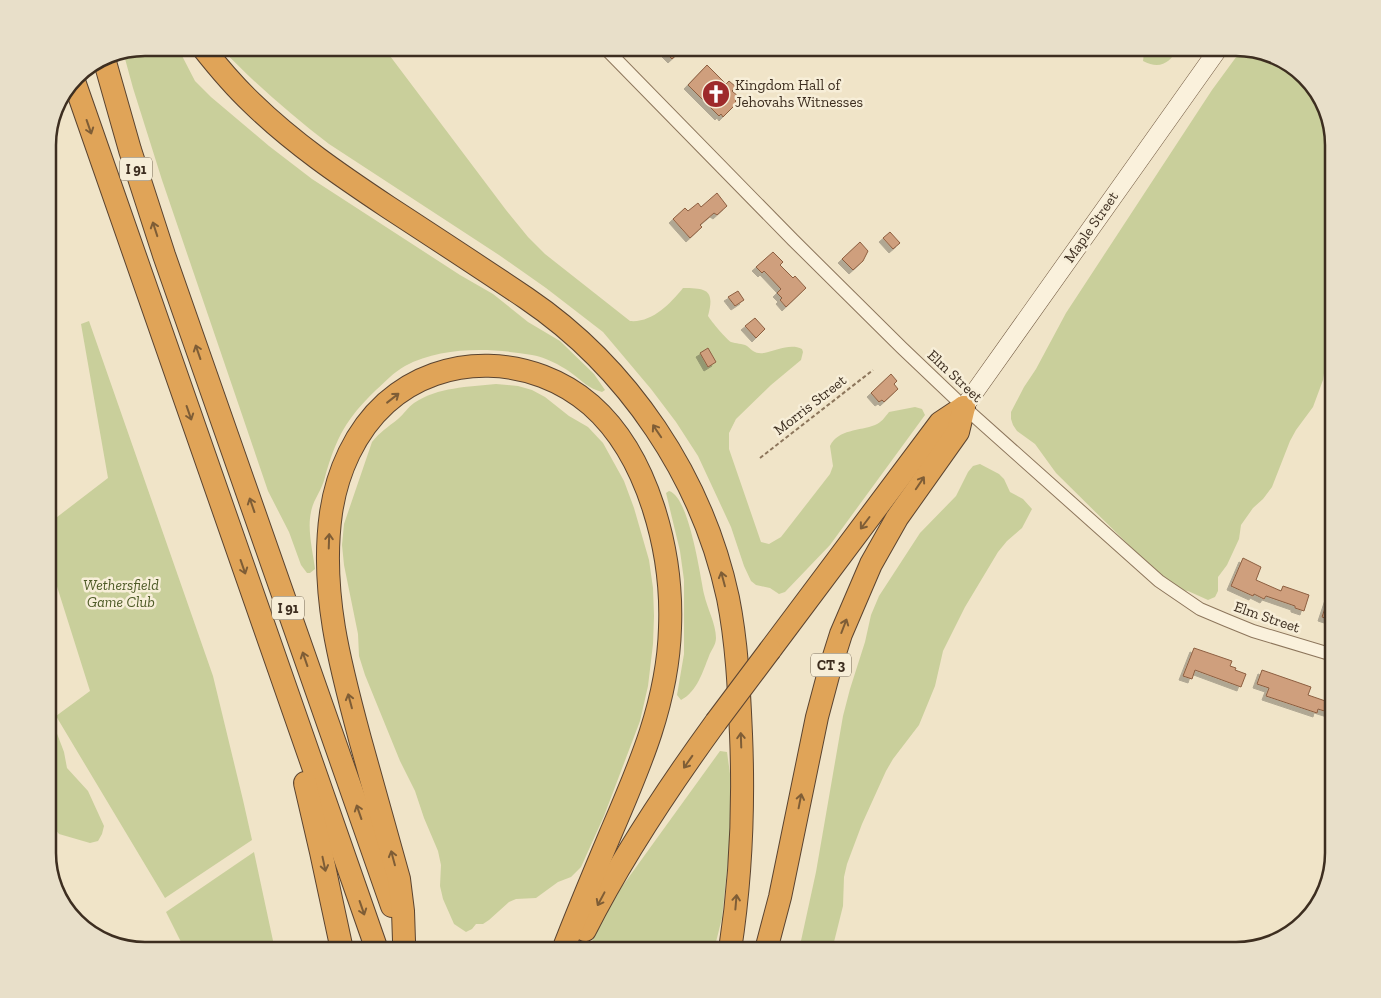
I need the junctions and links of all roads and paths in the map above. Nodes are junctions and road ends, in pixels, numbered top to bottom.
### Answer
1 (210, 56) edge
2 (613, 56) edge
3 (1213, 56) edge
4 (107, 65) edge
5 (77, 88) edge
6 (873, 370) dead end
7 (964, 407) junction
8 (760, 458) dead end
9 (1325, 652) edge
10 (294, 713) junction
11 (795, 825) junction
12 (340, 942) edge
13 (374, 942) edge
14 (405, 942) edge
15 (406, 942) edge
16 (566, 942) edge
17 (579, 942) edge
18 (731, 942) edge
19 (768, 942) edge
20 (784, 942) edge

18 -> 1 highway
2 - 7 street, Elm Street
3 - 7 main road, Maple Street / CT 3
14 -> 4 highway, I 91
5 -> 10 highway, I 91
6 - 8 path, Morris Street
7 - 9 street, Elm Street
11 -> 7 highway, CT 3
7 -> 17 highway, CT 3, bridge
10 -> 12 highway
10 -> 13 highway, I 91
11 - 19 highway, CT 3
11 - 20 highway
15 -> 16 highway

